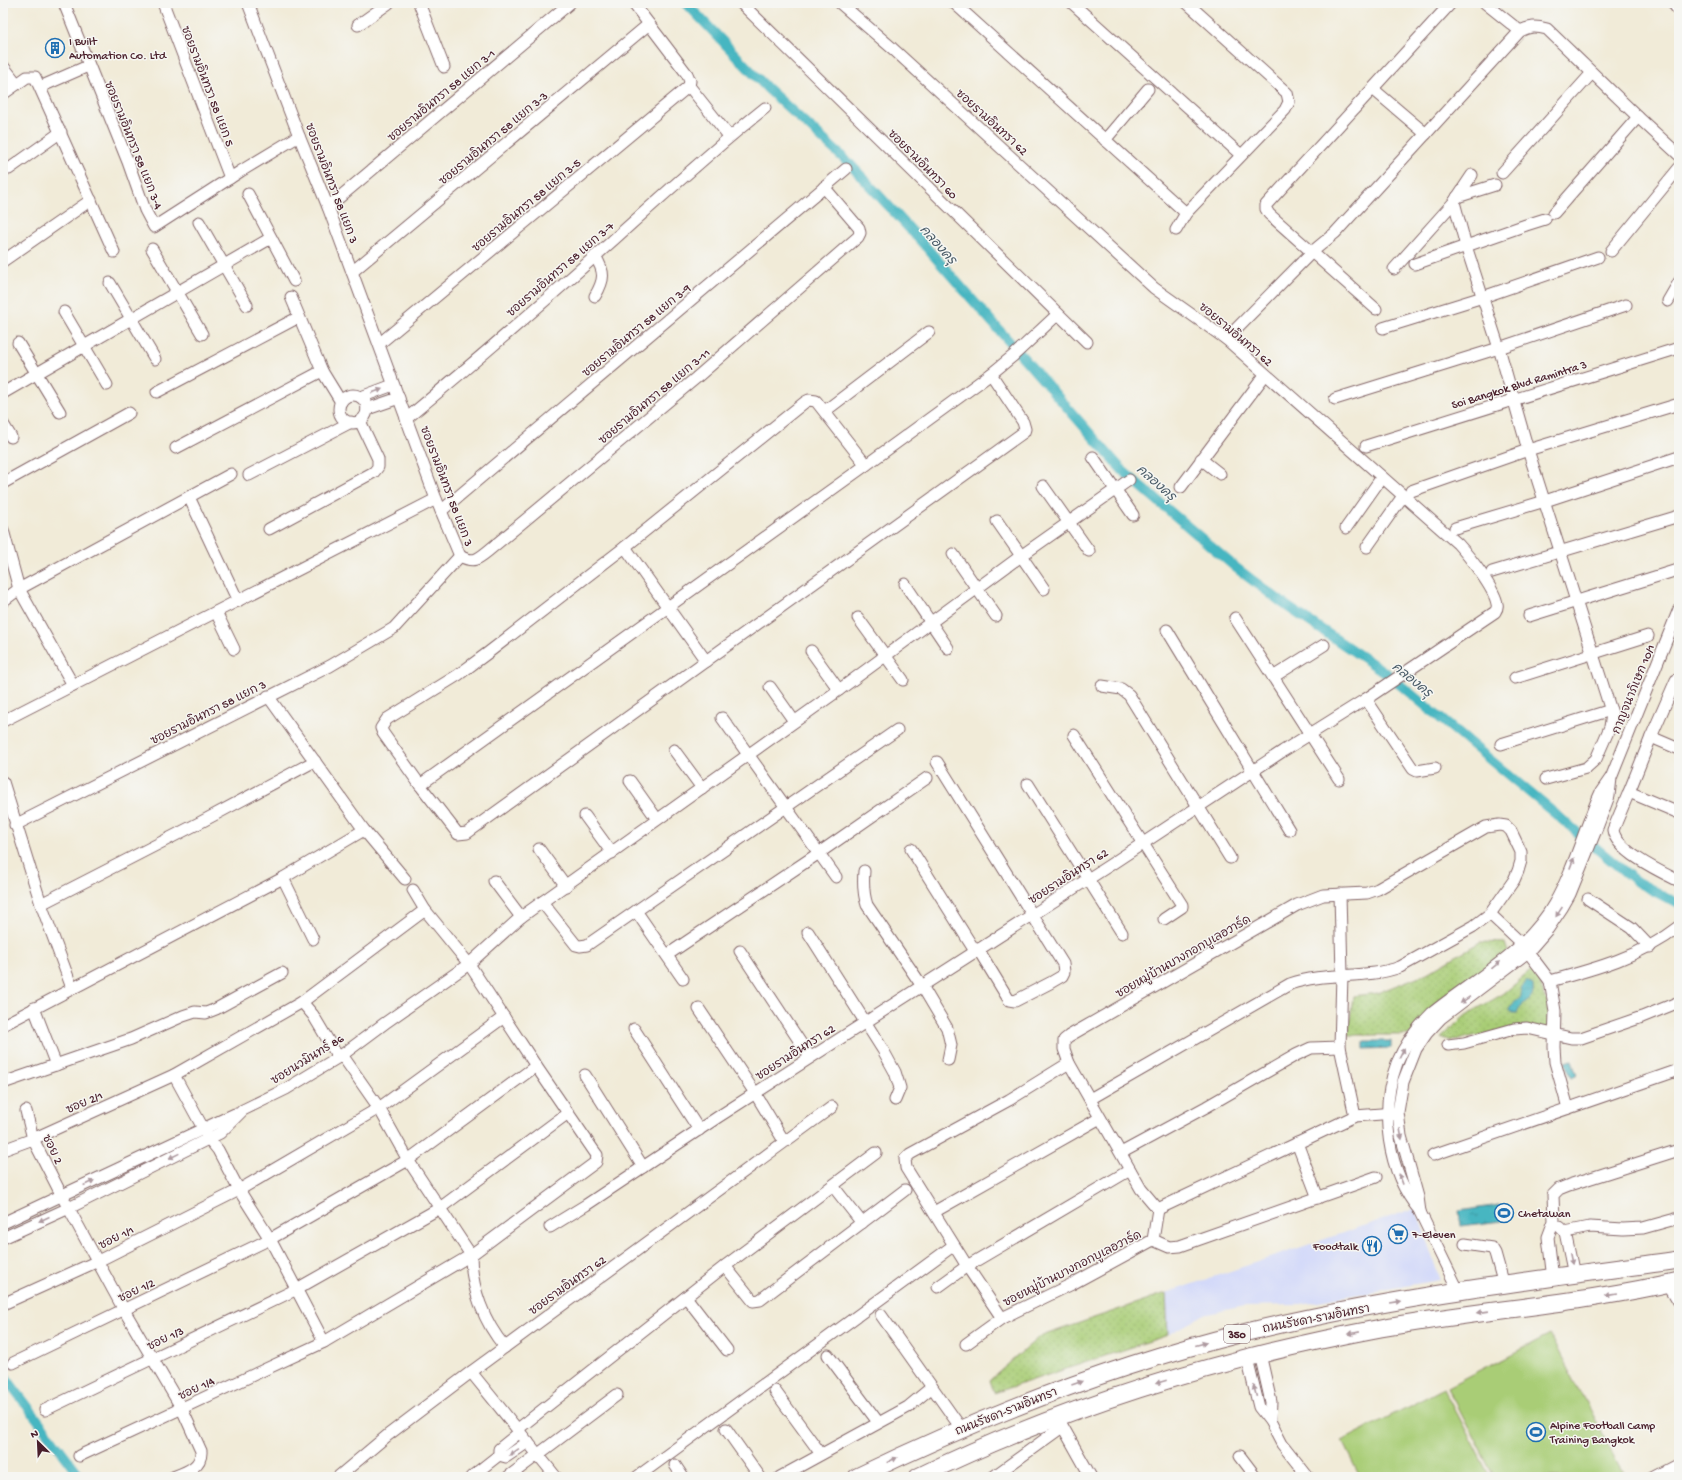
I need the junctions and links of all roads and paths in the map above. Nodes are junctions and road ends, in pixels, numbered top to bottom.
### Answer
1 (64, 3) edge
2 (163, 3) edge
3 (248, 3) edge
4 (389, 3) edge
5 (419, 3) edge
6 (570, 3) edge
7 (633, 3) edge
8 (741, 3) edge
9 (840, 3) edge
10 (954, 3) edge
11 (1072, 3) edge
12 (1187, 3) edge
13 (1451, 3) edge
14 (1485, 3) edge
15 (1676, 3) edge
16 (1679, 7) edge
17 (649, 24) junction
18 (358, 25) dead end
19 (1520, 31) junction
20 (3, 66) edge
21 (88, 66) junction
22 (444, 67) dead end
23 (1592, 73) junction
24 (17, 84) junction
25 (689, 86) junction
26 (40, 87) junction
27 (1148, 89) dead end
28 (1372, 89) junction
29 (3, 94) edge
30 (764, 108) dead end
31 (1638, 117) junction
32 (61, 132) junction
33 (1426, 134) junction
34 (299, 136) junction
35 (729, 136) junction
36 (1105, 140) junction
37 (1241, 155) junction
38 (1679, 155) edge
39 (1679, 168) edge
40 (9, 169) dead end
41 (846, 169) dead end
42 (1502, 173) dead end
43 (1472, 175) dead end
44 (230, 178) junction
45 (1495, 185) dead end
46 (824, 188) junction
47 (248, 194) dead end
48 (1456, 199) junction
49 (91, 200) junction
50 (328, 207) junction
51 (1186, 214) junction
52 (199, 222) dead end
53 (1176, 230) dead end
54 (271, 238) junction
55 (1466, 246) junction
56 (152, 249) dead end
57 (1611, 251) dead end
58 (114, 252) dead end
59 (1312, 252) junction
60 (596, 256) junction
61 (1598, 257) dead end
62 (3, 261) edge
63 (1415, 264) dead end
64 (223, 266) junction
65 (1394, 268) dead end
66 (352, 272) junction
67 (294, 281) dead end
68 (1679, 282) edge
69 (110, 283) dead end
70 (177, 292) junction
71 (595, 296) dead end
72 (291, 297) dead end
73 (1483, 297) junction
74 (1668, 301) dead end
75 (247, 305) dead end
76 (1626, 305) dead end
77 (1376, 309) dead end
78 (64, 312) dead end
79 (1058, 314) junction
80 (299, 317) junction
81 (131, 319) junction
82 (1384, 328) dead end
83 (929, 332) dead end
84 (202, 334) dead end
85 (1226, 339) junction
86 (1087, 342) dead end
87 (18, 343) dead end
88 (379, 344) junction
89 (84, 346) junction
90 (1499, 348) junction
91 (1679, 348) edge
92 (155, 359) dead end
93 (322, 371) junction
94 (37, 374) junction
95 (991, 374) junction
96 (1266, 375) junction
97 (107, 385) dead end
98 (394, 385) junction
99 (157, 392) dead end
100 (3, 393) edge
101 (361, 397) junction
102 (399, 398) junction
103 (1335, 399) dead end
104 (1513, 399) junction
105 (341, 402) junction
106 (1679, 404) edge
107 (367, 409) junction
108 (824, 411) junction
109 (60, 412) dead end
110 (129, 413) dead end
111 (406, 419) junction
112 (355, 421) junction
113 (3, 424) edge
114 (11, 437) dead end
115 (1366, 446) dead end
116 (176, 448) dead end
117 (1528, 450) junction
118 (1679, 457) edge
119 (1093, 458) dead end
120 (1201, 459) junction
121 (866, 465) junction
122 (231, 474) dead end
123 (1220, 474) dead end
124 (249, 475) dead end
125 (1382, 477) junction
126 (1129, 480) dead end
127 (3, 483) edge
128 (1043, 486) dead end
129 (1180, 486) dead end
130 (1116, 489) junction
131 (1407, 494) junction
132 (189, 497) junction
133 (436, 499) junction
134 (1545, 501) junction
135 (441, 511) junction
136 (1133, 515) dead end
137 (1679, 516) edge
138 (997, 521) dead end
139 (1068, 523) junction
140 (1346, 528) dead end
141 (1455, 528) dead end
142 (268, 529) dead end
143 (3, 530) edge
144 (625, 547) junction
145 (1367, 547) dead end
146 (1089, 551) dead end
147 (1561, 551) junction
148 (953, 554) dead end
149 (460, 556) junction
150 (1022, 556) junction
151 (1492, 572) dead end
152 (1674, 572) dead end
153 (905, 584) dead end
154 (19, 589) junction
155 (976, 589) junction
156 (1044, 589) dead end
157 (3, 600) edge
158 (238, 601) junction
159 (1577, 602) junction
160 (669, 606) junction
161 (1679, 609) edge
162 (216, 612) junction
163 (996, 616) dead end
164 (1529, 616) dead end
165 (858, 618) dead end
166 (1235, 618) dead end
167 (931, 623) junction
168 (1167, 630) dead end
169 (1648, 636) dead end
170 (1324, 645) dead end
171 (948, 648) dead end
172 (234, 649) dead end
173 (812, 651) dead end
174 (1593, 653) junction
175 (885, 655) junction
176 (706, 661) junction
177 (1273, 677) junction
178 (1515, 678) dead end
179 (1678, 678) edge
180 (903, 680) dead end
181 (73, 685) junction
182 (1102, 686) dead end
183 (770, 687) dead end
184 (839, 690) junction
185 (268, 696) junction
186 (1366, 699) junction
187 (1611, 710) junction
188 (722, 718) dead end
189 (3, 720) edge
190 (794, 722) junction
191 (897, 730) dead end
192 (1311, 734) junction
193 (1074, 735) dead end
194 (1651, 737) junction
195 (1502, 744) dead end
196 (1679, 749) edge
197 (674, 750) dead end
198 (748, 755) junction
199 (315, 761) junction
200 (938, 762) dead end
201 (1435, 768) dead end
202 (1252, 772) junction
203 (927, 778) dead end
204 (1339, 779) dead end
205 (1546, 779) dead end
206 (630, 781) dead end
207 (3, 782) edge
208 (1028, 784) dead end
209 (420, 785) junction
210 (702, 788) junction
211 (1629, 792) junction
212 (1198, 806) junction
213 (786, 807) junction
214 (1679, 813) edge
215 (585, 816) dead end
216 (657, 819) junction
217 (15, 825) junction
218 (364, 830) junction
219 (1289, 830) dead end
220 (1142, 844) junction
221 (539, 848) dead end
222 (911, 849) dead end
223 (612, 853) junction
224 (819, 853) junction
225 (1230, 858) dead end
226 (864, 871) dead end
227 (836, 877) dead end
228 (283, 878) junction
229 (405, 879) dead end
230 (1089, 879) junction
231 (494, 881) dead end
232 (1679, 881) edge
233 (566, 886) junction
234 (413, 890) dead end
235 (1340, 894) junction
236 (1588, 899) dead end
237 (542, 902) junction
238 (41, 904) junction
239 (425, 910) junction
240 (636, 911) junction
241 (1490, 914) junction
242 (1032, 915) junction
243 (520, 917) junction
244 (1164, 919) dead end
245 (1679, 927) edge
246 (808, 932) dead end
247 (1122, 933) dead end
248 (313, 939) dead end
249 (1650, 947) junction
250 (1525, 948) junction
251 (977, 950) junction
252 (740, 951) dead end
253 (667, 955) junction
254 (469, 964) junction
255 (282, 973) dead end
256 (1342, 975) junction
257 (683, 979) dead end
258 (1550, 982) junction
259 (922, 986) junction
260 (72, 988) junction
261 (302, 1002) junction
262 (1679, 1002) edge
263 (34, 1008) junction
264 (699, 1009) dead end
265 (504, 1017) junction
266 (865, 1022) junction
267 (3, 1025) edge
268 (634, 1030) dead end
269 (1554, 1034) junction
270 (1448, 1045) dead end
271 (1340, 1047) junction
272 (340, 1056) junction
273 (810, 1057) junction
274 (948, 1060) dead end
275 (1069, 1063) junction
276 (56, 1065) junction
277 (536, 1066) junction
278 (1679, 1070) edge
279 (174, 1075) junction
280 (584, 1075) dead end
281 (3, 1083) edge
282 (755, 1093) junction
283 (1090, 1099) junction
284 (895, 1100) dead end
285 (832, 1106) dead end
286 (379, 1108) junction
287 (1568, 1108) junction
288 (26, 1111) dead end
289 (1393, 1113) junction
290 (568, 1114) junction
291 (1355, 1116) junction
292 (1100, 1118) junction
293 (699, 1130) junction
294 (206, 1134) junction
295 (33, 1139) junction
296 (784, 1141) junction
297 (1297, 1143) junction
298 (3, 1150) edge
299 (1679, 1150) edge
300 (876, 1153) dead end
301 (1121, 1154) junction
302 (1433, 1155) dead end
303 (408, 1160) junction
304 (643, 1167) junction
305 (1130, 1170) junction
306 (1376, 1177) dead end
307 (833, 1186) junction
308 (239, 1190) junction
309 (905, 1190) dead end
310 (62, 1196) junction
311 (1318, 1198) junction
312 (69, 1208) junction
313 (440, 1208) junction
314 (1158, 1209) junction
315 (934, 1212) junction
316 (1679, 1218) edge
317 (1554, 1221) junction
318 (862, 1222) junction
319 (3, 1223) edge
320 (550, 1227) dead end
321 (1565, 1232) junction
322 (3, 1238) edge
323 (270, 1240) junction
324 (1153, 1240) junction
325 (1465, 1244) dead end
326 (950, 1248) dead end
327 (1679, 1253) edge
328 (471, 1255) junction
329 (1679, 1260) edge
330 (98, 1261) junction
331 (725, 1266) junction
332 (968, 1266) junction
333 (1638, 1266) junction
334 (1574, 1275) junction
335 (1553, 1278) junction
336 (1504, 1285) junction
337 (1676, 1285) edge
338 (938, 1288) dead end
339 (295, 1290) junction
340 (1459, 1292) junction
341 (686, 1297) junction
342 (1679, 1302) edge
343 (3, 1304) edge
344 (124, 1310) junction
345 (881, 1315) dead end
346 (1002, 1318) junction
347 (324, 1342) junction
348 (966, 1344) dead end
349 (504, 1347) junction
350 (727, 1350) dead end
351 (828, 1355) dead end
352 (1254, 1356) junction
353 (153, 1358) junction
354 (13, 1363) dead end
355 (471, 1372) junction
356 (932, 1387) junction
357 (776, 1392) dead end
358 (617, 1395) dead end
359 (182, 1409) junction
360 (45, 1410) dead end
361 (878, 1422) junction
362 (1059, 1422) junction
363 (961, 1428) junction
364 (517, 1429) junction
365 (726, 1429) dead end
366 (528, 1442) junction
367 (538, 1454) junction
368 (821, 1454) junction
369 (499, 1455) junction
370 (79, 1456) dead end
371 (1240, 1456) dead end
372 (1679, 1463) edge
373 (675, 1465) dead end
374 (1253, 1476) edge
375 (173, 1477) edge
376 (338, 1477) edge
377 (471, 1477) edge
378 (508, 1477) edge
379 (556, 1477) edge
380 (637, 1477) edge
381 (683, 1477) edge
382 (760, 1477) edge
383 (780, 1477) edge
384 (857, 1477) edge
385 (918, 1477) edge
386 (993, 1477) edge
387 (1090, 1477) edge
388 (1308, 1477) edge
389 (1652, 1477) edge

1 - 21 street, ซอยรามอินทรา 58 แยก 3-4
2 - 44 street, ซอยรามอินทรา 58 แยก 5
3 - 34 street, ซอยรามอินทรา 58 แยก 3
4 - 18 street
5 - 22 street
6 - 50 street, ซอยรามอินทรา 58 แยก 3-1
7 - 17 street
8 - 79 street, ซอยรามอินทรา 60
9 - 85 street, ซอยรามอินทรา 62
10 - 36 street
11 - 37 street
12 - 37 street
13 - 28 street
14 - 19 street
15 - 16 main road
17 - 25 street
17 - 66 street, ซอยรามอินทรา 58 แยก 3-3
19 - 23 street
19 - 33 street
20 - 24 street
21 - 26 street
21 - 44 street, ซอยรามอินทรา 58 แยก 3-4
23 - 31 street
23 - 42 street
24 - 26 street
24 - 29 street
25 - 35 street
25 - 88 street, ซอยรามอินทรา 58 แยก 3-5
26 - 32 street
27 - 36 street
28 - 33 street
28 - 59 street
30 - 35 street, ซอยรามอินทรา 58 แยก 3-7
31 - 38 street
31 - 55 street
32 - 40 street
32 - 49 street
33 - 59 street
34 - 44 street, ซอยรามอินทรา 58 แยก 3-4
34 - 50 street, ซอยรามอินทรา 58 แยก 3
35 - 60 street, ซอยรามอินทรา 58 แยก 3-7
36 - 51 street
37 - 51 street
39 - 57 street
41 - 46 street, ซอยรามอินทรา 58 แยก 3-9
43 - 48 street
45 - 48 street
46 - 135 street, ซอยรามอินทรา 58 แยก 3-9
46 - 149 street, ซอยรามอินทรา 58 แยก 3-11
47 - 54 street
48 - 55 street
48 - 65 street
49 - 58 street
49 - 62 street
50 - 66 street, ซอยรามอินทรา 58 แยก 3
51 - 53 street
52 - 64 street
54 - 64 street
54 - 67 street
55 - 63 street
55 - 73 street
56 - 70 street
59 - 77 street
59 - 85 street
60 - 71 street
60 - 111 street, ซอยรามอินทรา 58 แยก 3-7
61 - 73 street
64 - 70 street
64 - 75 street
66 - 88 street, ซอยรามอินทรา 58 แยก 3
68 - 74 street
69 - 81 street
70 - 81 street
70 - 84 street
72 - 80 street
73 - 82 street
73 - 90 street
76 - 90 street
78 - 89 street
79 - 86 street, ซอยรามอินทรา 60
79 - 95 street
80 - 93 street
80 - 99 street
81 - 89 street
81 - 92 street
83 - 108 street
85 - 96 street, ซอยรามอินทรา 62
87 - 94 street
88 - 98 street, ซอยรามอินทรา 58 แยก 3
89 - 94 street
89 - 97 street
90 - 103 street
90 - 104 street
91 - 104 street, Soi Bangkok Blvd Ramintra 3
93 - 105 street
93 - 116 street
94 - 100 street
94 - 109 street
95 - 121 street
95 - 176 street
96 - 120 street
96 - 125 street, ซอยรามอินทรา 62
101 -> 98 street
98 - 102 street, ซอยรามอินทรา 58 แยก 3
101 - 105 street
101 - 107 street
102 - 107 street
102 - 111 street, ซอยรามอินทรา 58 แยก 3
104 - 115 street, Soi Bangkok Blvd Ramintra 3
104 - 117 street
105 - 112 street
106 - 117 street
107 - 112 street
108 - 121 street
108 - 144 street
110 - 127 street
111 - 133 street, ซอยรามอินทรา 58 แยก 3
112 - 124 street
112 - 142 street
113 - 114 street
117 - 131 street
117 - 134 street
118 - 134 street
119 - 130 street
120 - 123 street
120 - 129 street
121 - 160 street
122 - 132 street
125 - 131 street, ซอยรามอินทรา 62
125 - 140 street
126 - 130 street, ซอยนวมินทร์ 86
128 - 139 street
130 - 136 street
130 - 139 street, ซอยนวมินทร์ 86
131 - 145 street
131 - 186 street, ซอยรามอินทรา 62
132 - 154 street
132 - 158 street
133 - 135 street, ซอยรามอินทรา 58 แยก 3
133 - 158 street
134 - 141 street
134 - 147 street
135 - 149 street, ซอยรามอินทรา 58 แยก 3
137 - 147 street
138 - 150 street
139 - 146 street
139 - 150 street, ซอยนวมินทร์ 86
143 - 154 street
144 - 160 street
144 - 209 street
147 - 151 street
147 - 159 street
148 - 155 street
149 - 185 street, ซอยรามอินทรา 58 แยก 3
150 - 155 street, ซอยนวมินทร์ 86
150 - 156 street
152 - 159 street
153 - 167 street
154 - 157 street
154 - 181 street
155 - 163 street
155 - 167 street, ซอยนวมินทร์ 86
158 - 162 street
159 - 164 street
159 - 174 street
160 - 176 street
160 - 209 street
161 - 250 street, กาญจนาภิเษก 10/1
162 - 172 street
162 - 181 street
165 - 175 street
166 - 177 street
167 - 171 street
167 - 175 street, ซอยนวมินทร์ 86
168 - 202 street
169 - 174 street
170 - 177 street
173 - 184 street
174 - 178 street
174 - 187 street
175 - 180 street
175 - 184 street, ซอยนวมินทร์ 86
176 - 209 street
177 - 192 street
179 - 194 street
181 - 189 street
182 - 212 street
183 - 190 street
184 - 190 street, ซอยนวมินทร์ 86
185 - 199 street
185 - 217 street, ซอยรามอินทรา 58 แยก 3
186 - 192 street, ซอยรามอินทรา 62
186 - 201 street
187 - 195 street
187 - 205 street
188 - 198 street
190 - 198 street, ซอยนวมินทร์ 86
191 - 213 street
192 - 202 street, ซอยรามอินทรา 62
192 - 204 street
193 - 220 street
194 - 196 street
194 - 211 street
197 - 210 street
198 - 210 street, ซอยนวมินทร์ 86
198 - 213 street
199 - 218 street
199 - 238 street
200 - 242 street
202 - 212 street, ซอยรามอินทรา 62
202 - 219 street
203 - 224 street
206 - 216 street
207 - 217 street
208 - 230 street
210 - 216 street, ซอยนวมินทร์ 86
211 - 214 street
211 - 232 street
212 - 220 street, ซอยรามอินทรา 62
212 - 225 street
213 - 224 street
213 - 240 street
215 - 223 street
216 - 223 street, ซอยนวมินทร์ 86
217 - 238 street
218 - 228 street
218 - 229 street
220 - 230 street, ซอยรามอินทรา 62
220 - 244 street
221 - 233 street
222 - 251 street
223 - 233 street, ซอยนวมินทร์ 86
224 - 227 street
224 - 253 street
226 - 259 street
228 - 248 street
228 - 260 street
230 - 242 street, ซอยรามอินทรา 62
230 - 247 street
231 - 243 street
233 - 237 street, ซอยนวมินทร์ 86
234 - 239 street, ซอย 1/4
235 - 241 street, ซอยหมู่บ้านบางกอกบูเลอวาร์ด
235 - 256 street
235 - 275 street, ซอยหมู่บ้านบางกอกบูเลอวาร์ด
236 - 249 street
237 - 240 street
237 - 243 street, ซอยนวมินทร์ 86
238 - 260 street
239 - 254 street, ซอย 1/4
239 - 261 street, ซอย 2/1
240 - 253 street
241 - 250 street
241 - 256 street, ซอยหมู่บ้านบางกอกบูเลอวาร์ด
242 - 251 street, ซอยรามอินทรา 62
242 - 251 street
243 - 254 street, ซอยนวมินทร์ 86
245 - 249 street
246 - 266 street
249 - 258 street
250 - 258 street
250 - 289 street
251 - 259 street, ซอยรามอินทรา 62
252 - 273 street
253 - 257 street
254 - 265 street, ซอย 1/4
254 - 272 street, ซอยนวมินทร์ 86
255 - 276 street
256 - 271 street
256 - 283 street, ซอยหมู่บ้านบางกอกบูเลอวาร์ด
258 - 269 street
259 - 266 street, ซอยรามอินทรา 62
259 - 274 street
260 - 263 street
261 - 272 street
261 - 279 street, ซอย 2/1
262 - 269 street
263 - 267 street
263 - 276 street
264 - 282 street
265 - 277 street, ซอย 1/4
265 - 286 street, ซอย 1/1
266 - 273 street, ซอยรามอินทรา 62
266 - 284 street
268 - 293 street
269 - 270 street
269 - 287 street
271 - 291 street
271 - 301 street
272 - 286 street
272 - 294 street, ซอยนวมินทร์ 86
273 - 282 street, ซอยรามอินทรา 62
275 - 283 street, ซอยหมู่บ้านบางกอกบูเลอวาร์ด
275 - 315 street, ซอยหมู่บ้านบางกอกบูเลอวาร์ด
276 - 281 street
277 - 290 street, ซอย 1/4
277 - 303 street, ซอย 1/2
278 - 287 street
279 - 294 street
279 - 295 street, ซอย 2/1
280 - 304 street
282 - 293 street
282 - 296 street, ซอยรามอินทรา 62
283 - 292 street, ซอยหมู่บ้านบางกอกบูเลอวาร์ด
285 - 296 street
286 - 303 street
286 - 308 street, ซอย 1/1
287 - 302 street
288 - 295 street, ซอย 2
289 - 291 street
289 - 340 street
290 - 313 street, ซอย 1/3
290 - 328 street, ซอย 1/4
291 - 297 street
292 - 301 street, ซอยหมู่บ้านบางกอกบูเลอวาร์ด
292 - 315 street
293 - 304 street
294 - 308 street
310 -> 294 street, ซอยนวมินทร์ 86
294 -> 312 street, ซอยนวมินทร์ 86
295 - 298 street, ซอย 2/1
295 - 310 street, ซอย 2
296 - 349 street, ซอยรามอินทรา 62
297 - 311 street
297 - 314 street
299 - 317 street
300 - 307 street
301 - 305 street, ซอยหมู่บ้านบางกอกบูเลอวาร์ด
303 - 313 street
303 - 323 street, ซอย 1/2
304 - 320 street
305 - 314 street, ซอยหมู่บ้านบางกอกบูเลอวาร์ด
305 - 332 street
306 - 311 street, ซอยหมู่บ้านบางกอกบูเลอวาร์ด
307 - 318 street
307 - 331 street
308 - 323 street
308 - 330 street, ซอย 1/1
309 - 318 street
310 - 312 street, ซอย 2
310 - 319 street, ซอยนวมินทร์ 86
311 - 324 street, ซอยหมู่บ้านบางกอกบูเลอวาร์ด
312 -> 322 street, ซอยนวมินทร์ 86
312 - 330 street, ซอย 2
313 - 328 street
313 - 339 street, ซอย 1/3
314 - 324 street, ซอยหมู่บ้านบางกอกบูเลอวาร์ด
315 - 332 street, ซอยหมู่บ้านบางกอกบูเลอวาร์ด
316 - 321 street
317 - 321 street
317 - 335 street
318 - 331 street
321 -> 334 street
323 - 339 street
323 - 344 street, ซอย 1/2
324 - 346 street, ซอยหมู่บ้านบางกอกบูเลอวาร์ด
325 - 336 street
326 - 380 street
327 - 333 main road
328 - 347 street, ซอย 1/4
328 - 349 street
329 - 333 main road, ถนนรัชดา-รามอินทรา / 350
330 - 343 street, ซอย 1/1
330 - 344 street, ซอย 2
331 - 341 street
332 - 338 street
332 - 346 street, ซอยหมู่บ้านบางกอกบูเลอวาร์ด
333 - 334 main road, ถนนรัชดา-รามอินทรา / 350
334 - 335 main road, ถนนรัชดา-รามอินทรา / 350
335 - 336 main road, ถนนรัชดา-รามอินทรา / 350
336 - 340 main road, ถนนรัชดา-รามอินทรา / 350
337 - 342 street
337 -> 352 main road, ถนนรัชดา-รามอินทรา / 350
339 - 347 street
339 - 353 street, ซอย 1/3
363 -> 340 main road, ถนนรัชดา-รามอินทรา / 350
341 - 350 street
341 - 364 street
344 - 353 street, ซอย 2
344 - 354 street, ซอย 1/2
345 - 356 street
346 - 348 street, ซอยหมู่บ้านบางกอกบูเลอวาร์ด
347 - 359 street, ซอย 1/4
349 - 355 street, ซอยรามอินทรา 62
351 - 361 street
352 -> 362 main road, ถนนรัชดา-รามอินทรา / 350
352 - 388 street
353 - 359 street, ซอย 2
353 - 360 street, ซอย 1/3
355 - 364 street
355 - 376 street, ซอยรามอินทรา 62
356 - 361 street
356 - 363 street
357 - 368 street
358 - 367 street
359 - 370 street, ซอย 1/4
359 - 375 street, ซอย 2
361 - 368 street
362 - 385 main road, ถนนรัชดา-รามอินทรา / 350
362 - 386 street
362 - 387 street
384 -> 363 main road, ถนนรัชดา-รามอินทรา / 350
364 - 366 street
364 - 369 street
365 - 382 street
366 - 367 street
366 -> 369 street
367 - 378 street
367 - 379 street
368 - 383 street
369 - 377 street
371 - 374 street
372 - 389 street
373 - 381 street

